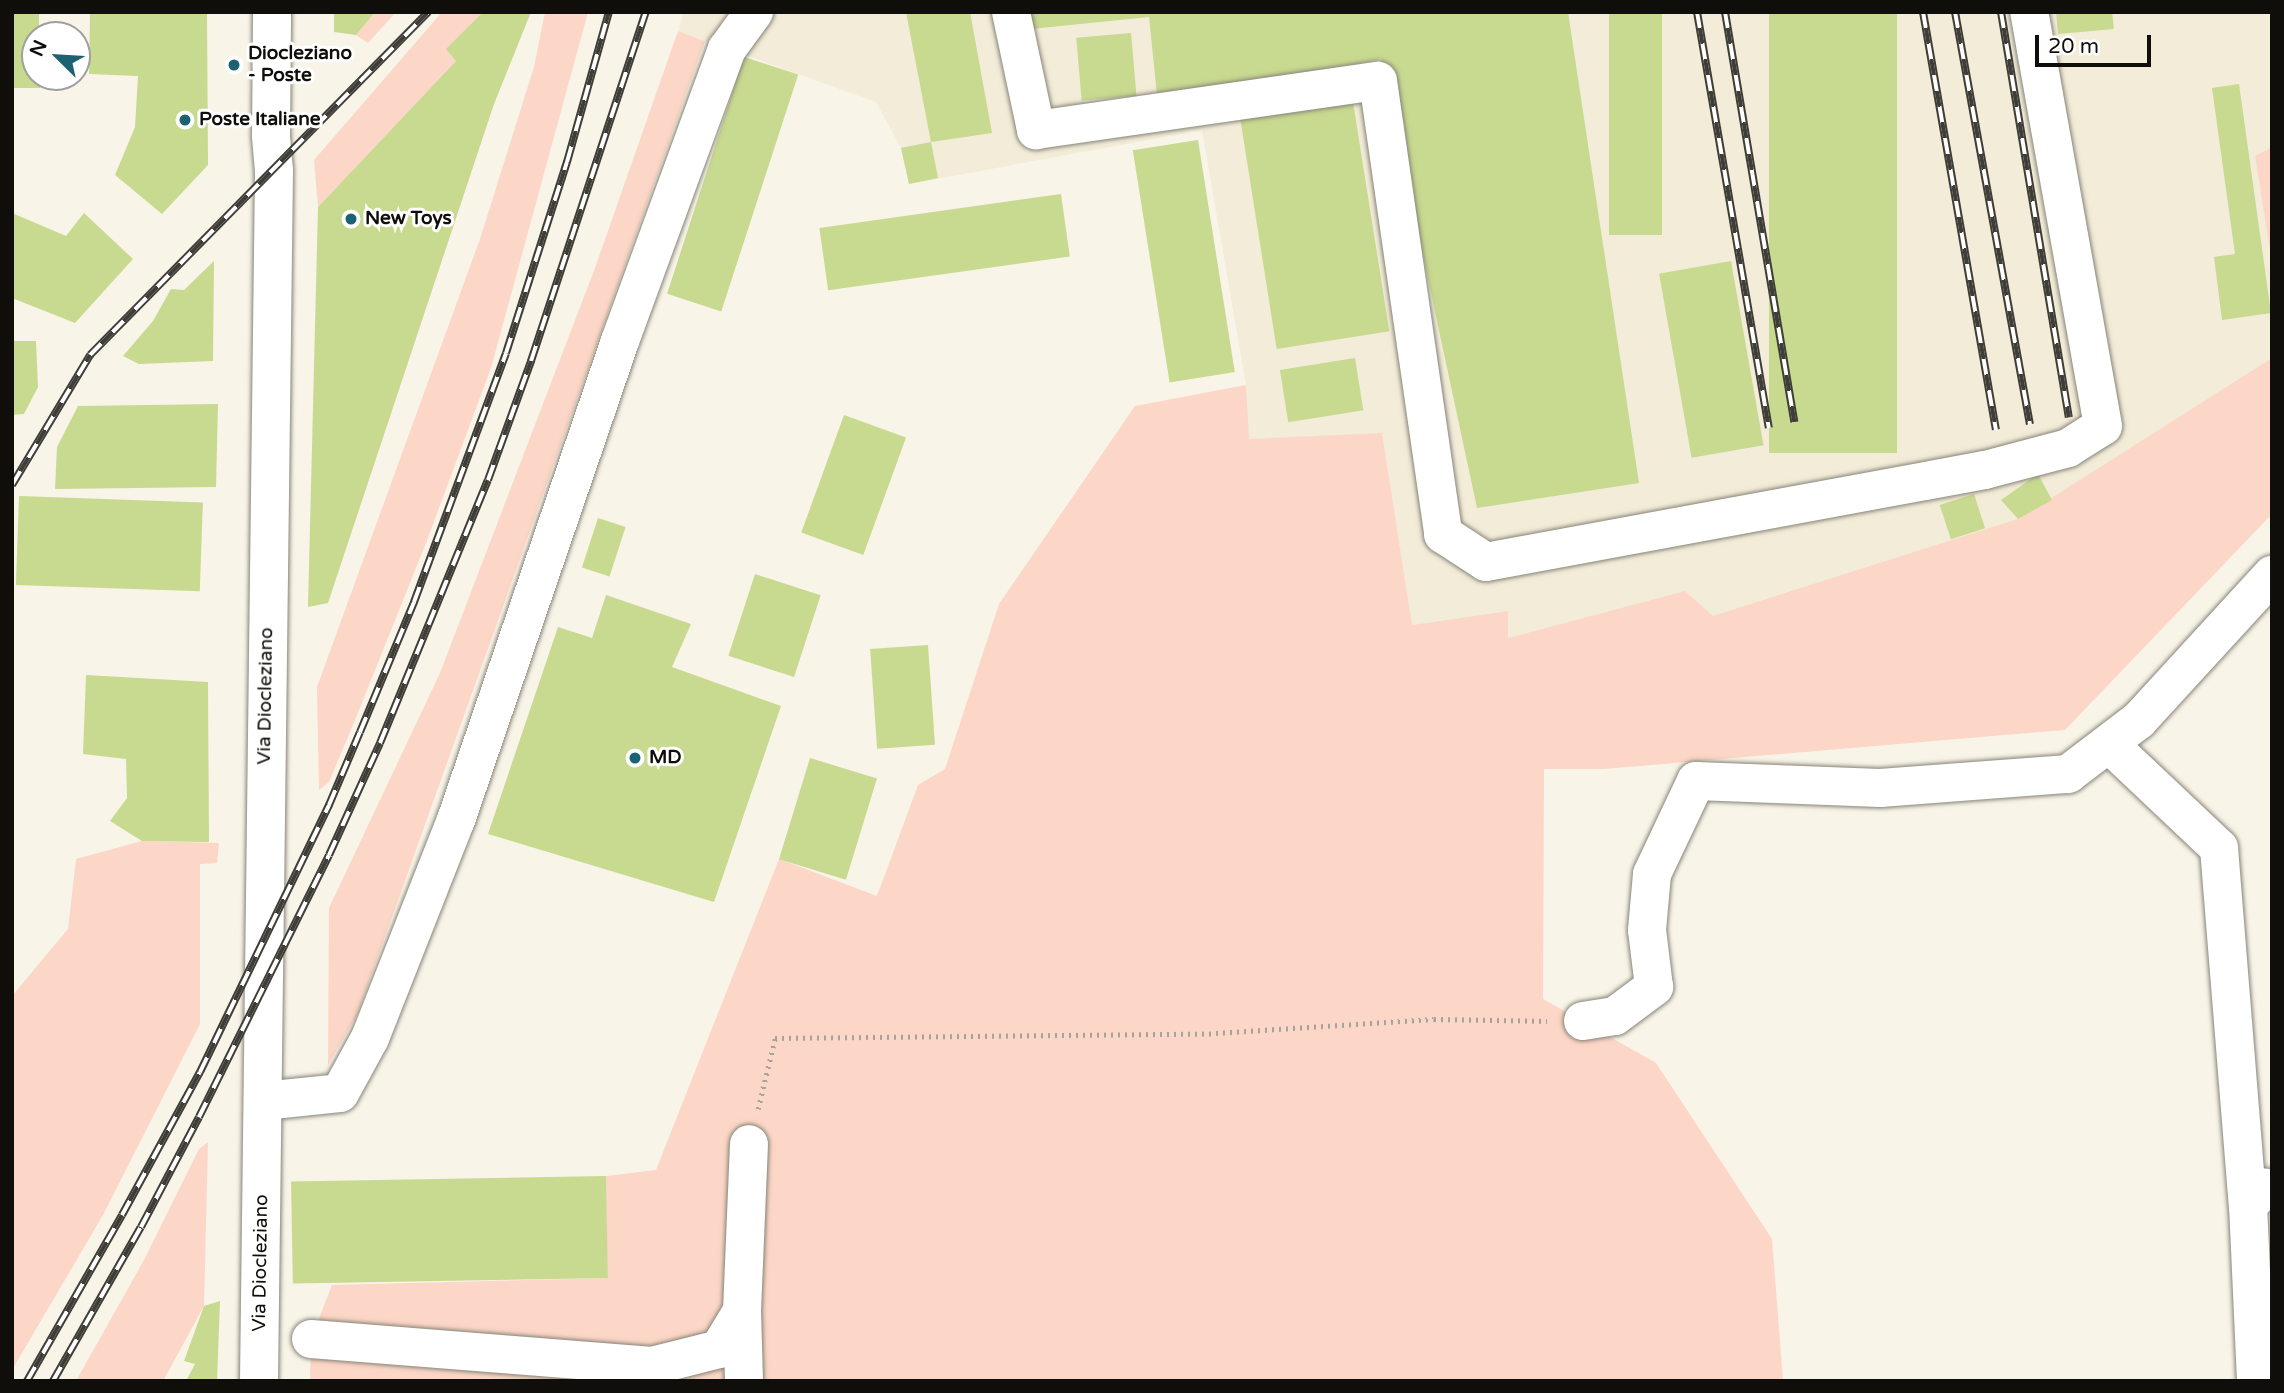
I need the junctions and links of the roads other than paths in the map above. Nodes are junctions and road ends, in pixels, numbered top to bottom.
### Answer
1 (272, 12) edge
2 (754, 12) edge
3 (1011, 12) edge
4 (2029, 12) edge
5 (2272, 575) edge
6 (2109, 744) junction
7 (1583, 1021) road end
8 (263, 1101) junction
9 (749, 1144) road end
10 (2260, 1192) edge
11 (741, 1311) junction
12 (311, 1339) dead end
13 (259, 1381) edge
14 (744, 1381) edge
15 (2256, 1381) edge

1 - 8 street, Via Diocleziano
2 - 8 street
3 - 4 street
5 - 6 street
6 - 7 street
6 - 10 street
8 - 13 street, Via Diocleziano
9 - 11 street
10 - 15 street
11 - 12 street
11 - 14 street

